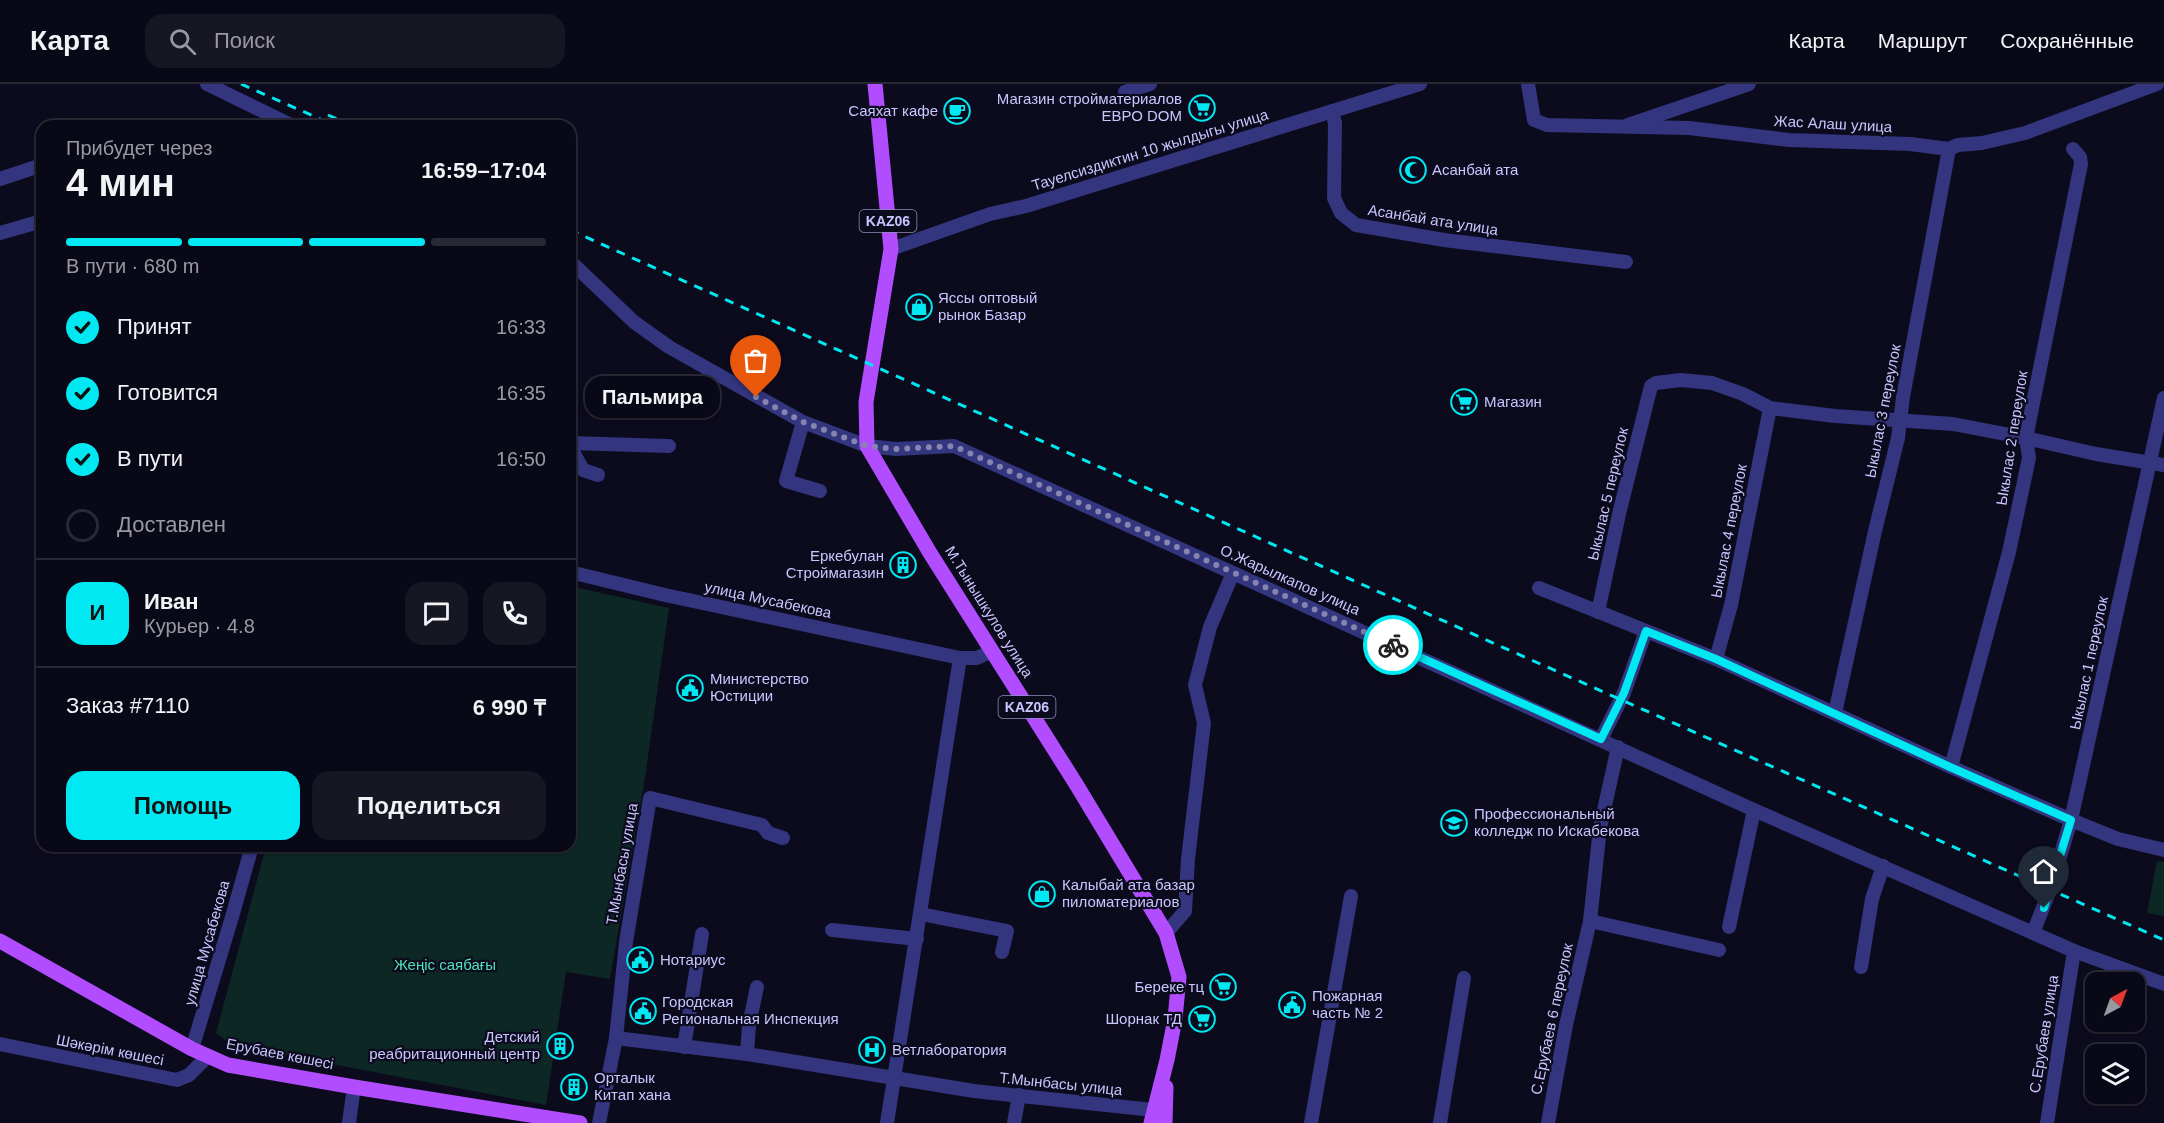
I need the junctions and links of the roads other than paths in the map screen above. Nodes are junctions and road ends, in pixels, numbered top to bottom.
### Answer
1 (207, 84) edge
2 (875, 84) edge
3 (1150, 84) edge
4 (1420, 84) edge
5 (1528, 84) edge
6 (1749, 84) edge
7 (2157, 84) edge
8 (1125, 92) dead end
9 (1332, 111) junction
10 (281, 120) edge
11 (1620, 128) junction
12 (1949, 149) junction
13 (2073, 149) dead end
14 (36, 167) edge
15 (0, 179) edge
16 (36, 223) edge
17 (0, 233) edge
18 (891, 249) junction
19 (1626, 262) dead end
20 (576, 267) edge
21 (2164, 398) edge
22 (1770, 408) junction
23 (1900, 419) junction
24 (803, 422) junction
25 (2026, 438) junction
26 (576, 444) edge
27 (669, 446) dead end
28 (867, 446) junction
29 (576, 456) edge
30 (2157, 464) edge
31 (598, 475) dead end
32 (820, 491) dead end
33 (576, 573) edge
34 (1233, 573) junction
35 (1539, 588) dead end
36 (1598, 612) junction
37 (1646, 631) junction
38 (992, 651) junction
39 (960, 658) junction
40 (1716, 659) junction
41 (1835, 713) junction
42 (1601, 739) junction
43 (1618, 747) junction
44 (1950, 767) junction
45 (1754, 810) junction
46 (2071, 820) junction
47 (783, 838) dead end
48 (2164, 850) edge
49 (250, 852) edge
50 (1883, 866) junction
51 (1351, 896) dead end
52 (921, 914) junction
53 (1590, 921) junction
54 (1729, 927) dead end
55 (832, 930) dead end
56 (1166, 933) junction
57 (2033, 933) junction
58 (702, 934) dead end
59 (917, 939) junction
60 (0, 941) edge
61 (1719, 950) dead end
62 (1002, 951) dead end
63 (2074, 951) junction
64 (1861, 967) dead end
65 (1464, 978) dead end
66 (2164, 984) edge
67 (757, 987) dead end
68 (616, 1038) junction
69 (0, 1044) edge
70 (684, 1047) junction
71 (192, 1049) junction
72 (747, 1054) junction
73 (207, 1057) junction
74 (1167, 1060) junction
75 (895, 1078) junction
76 (354, 1087) junction
77 (1018, 1095) junction
78 (1152, 1116) edge
79 (349, 1123) edge
80 (580, 1123) edge
81 (599, 1123) edge
82 (887, 1123) edge
83 (1014, 1123) edge
84 (1165, 1123) edge
85 (1311, 1123) edge
86 (1440, 1123) edge
87 (1548, 1123) edge
88 (2047, 1123) edge

1 - 10 street
2 - 18 main road, KАZ06
3 - 8 street
4 - 9 street, Тауелсиздиктин 10 жылдыгы улица
5 - 11 street, Жас Алаш улица
6 - 11 street
7 - 12 street, Жас Алаш улица
9 - 18 street, Тауелсиздиктин 10 жылдыгы улица
9 - 19 street, Асанбай ата улица
11 - 12 street, Жас Алаш улица
12 - 23 street, Ыкылас 3 переулок
13 - 25 street, Ыкылас 2 переулок
14 - 15 street
16 - 17 street
18 - 28 main road, KАZ06
20 - 24 street, О.Жарылкапов улица
21 - 30 street, Ыкылас 1 переулок
22 - 23 street
22 - 36 street, Ыкылас 5 переулок
22 - 40 street, Ыкылас 4 переулок
23 - 25 street
23 - 41 street, Ыкылас 3 переулок
24 - 28 street, О.Жарылкапов улица
24 - 32 street
25 - 30 street
25 - 44 street, Ыкылас 2 переулок
26 - 27 street
28 - 34 street, О.Жарылкапов улица
28 - 38 main road, М.Тынышкулов улица / KАZ06
29 - 31 street
30 - 46 street, Ыкылас 1 переулок
33 - 39 street, улица Мусабекова
34 - 42 street, О.Жарылкапов улица
34 - 56 street
35 - 36 street
36 - 37 street
37 - 40 street
37 - 42 street
38 - 39 street
38 - 56 main road, М.Тынышкулов улица / KАZ06
39 - 52 street
40 - 41 street
41 - 44 street
42 - 43 street, О.Жарылкапов улица
43 - 45 street, О.Жарылкапов улица
43 - 53 street, С.Ерубаев 6 переулок
44 - 46 street
45 - 50 street, О.Жарылкапов улица
45 - 54 street
46 - 48 street
46 - 57 street, Ыкылас 1 переулок
47 - 68 street, Т.Мынбасы улица
49 - 71 street, улица Мусабекова
50 - 57 street, О.Жарылкапов улица
50 - 64 street
51 - 85 street
52 - 59 street
52 - 62 street
53 - 61 street
53 - 87 street, С.Ерубаев 6 переулок
55 - 59 street
56 - 74 main road, М.Тынышкулов улица / KАZ06
57 - 63 street, О.Жарылкапов улица
58 - 70 street
59 - 75 street
60 - 71 main road, Ерубаев көшесі
63 - 66 street, О.Жарылкапов улица
63 - 88 street, С.Ерубаев улица
65 - 86 street
67 - 72 street
68 - 70 street, Т.Мынбасы улица
68 - 81 street, Т.Мынбасы улица
69 - 73 street, Шәкәрім көшесі
70 - 72 street, Т.Мынбасы улица
71 - 73 main road, Ерубаев көшесі
72 - 75 street, Т.Мынбасы улица
73 - 76 main road, Ерубаев көшесі
74 - 78 main road, М.Тынышкулов улица / KАZ06
74 - 84 main road, М.Тынышкулов улица / KАZ06
75 - 77 street, Т.Мынбасы улица
75 - 82 street
76 - 79 street
76 - 80 main road, Ерубаев көшесі
77 - 78 street, Т.Мынбасы улица
77 - 83 street

